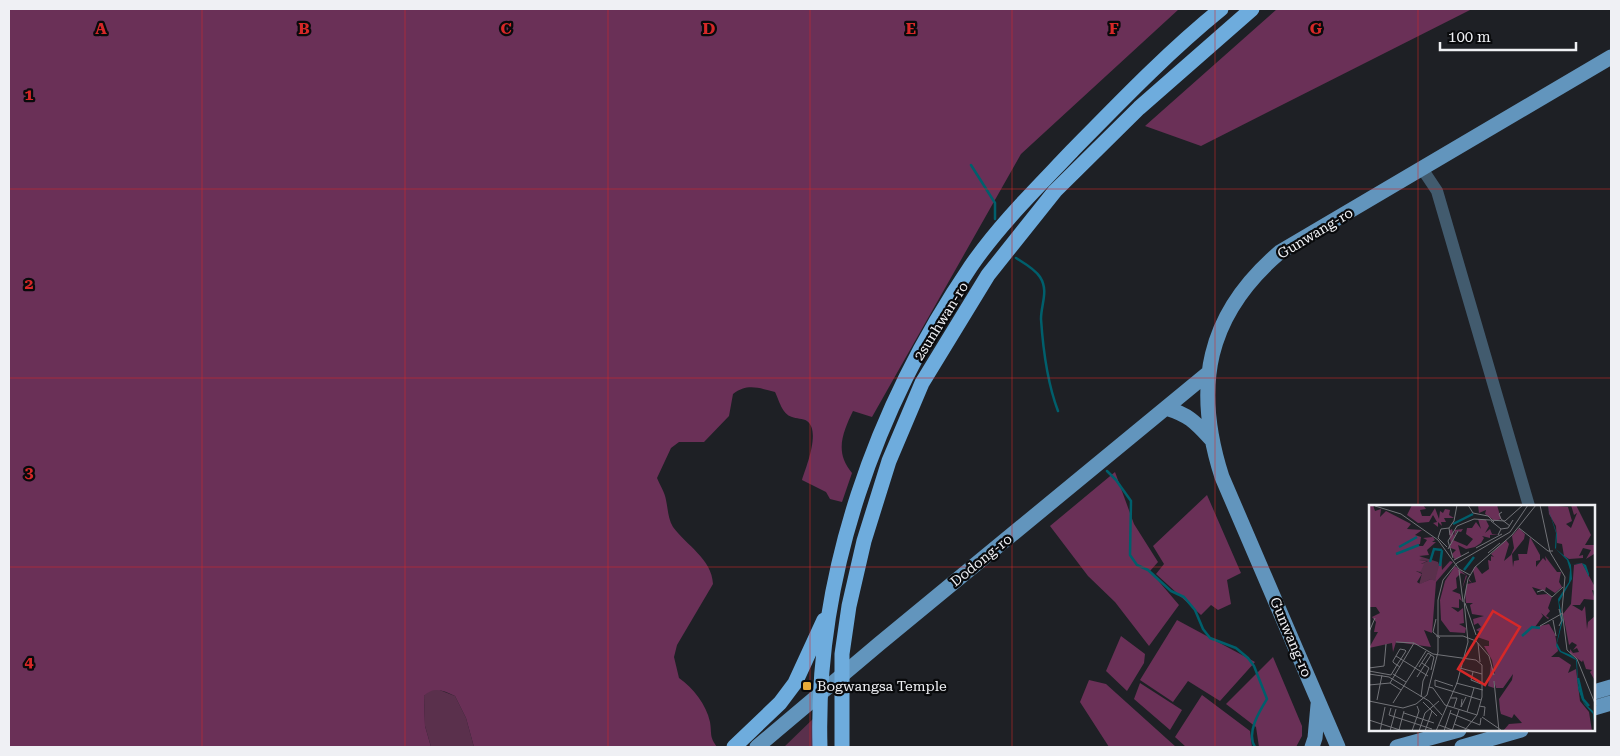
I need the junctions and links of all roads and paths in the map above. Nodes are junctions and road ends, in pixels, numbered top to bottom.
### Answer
1 (1221, 9) edge
2 (1252, 9) edge
3 (1611, 57) edge
4 (1423, 170) junction
5 (1207, 374) junction
6 (1166, 408) junction
7 (1211, 440) junction
8 (1529, 505) edge
9 (835, 591) junction
10 (1611, 687) edge
11 (1595, 692) edge
12 (1319, 701) junction
13 (1611, 703) edge
14 (1595, 708) edge
15 (1455, 731) edge
16 (1518, 731) edge
17 (734, 747) edge
18 (757, 747) edge
19 (820, 747) edge
20 (842, 747) edge
21 (1312, 747) edge
22 (1338, 747) edge
23 (1397, 747) edge
24 (1462, 747) edge

1 - 9 highway, 2sunhwan-ro
2 - 20 highway, 2sunhwan-ro
3 - 4 main road, Gunwang-ro
4 - 5 main road, Gunwang-ro
4 - 8 street
5 - 6 main road, Dodong-ro
5 - 7 main road, Gunwang-ro
6 - 7 main road
6 - 18 main road, Dodong-ro
7 - 12 main road, Gunwang-ro
9 - 17 highway
9 - 19 highway, 2sunhwan-ro
10 - 11 main road
12 - 21 main road
12 - 22 main road, Gunwang-ro
13 - 14 main road
15 - 23 main road
16 - 24 main road

